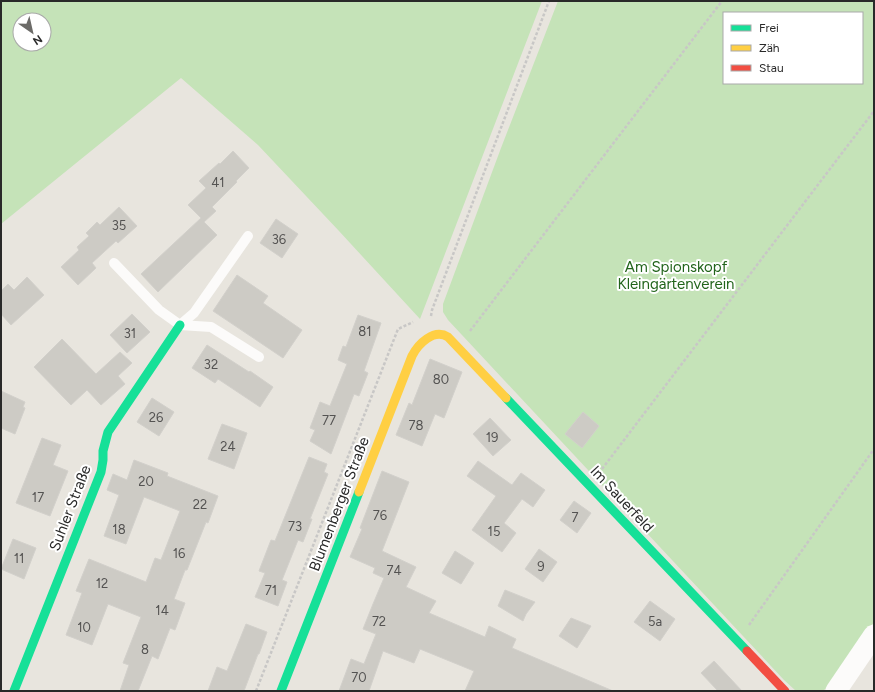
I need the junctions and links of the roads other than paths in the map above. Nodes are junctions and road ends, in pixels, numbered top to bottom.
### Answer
1 (248, 236) dead end
2 (114, 263) dead end
3 (180, 325) junction
4 (434, 336) joint
5 (259, 357) dead end
6 (874, 635) edge
7 (14, 691) edge
8 (280, 691) edge
9 (785, 691) edge
10 (836, 691) edge

1 - 3 lane
2 - 3 lane
3 - 5 lane
3 - 7 street, Suhler Straße
4 - 8 street, Blumenberger Straße
4 - 9 street, Im Sauerfeld
6 - 10 street

